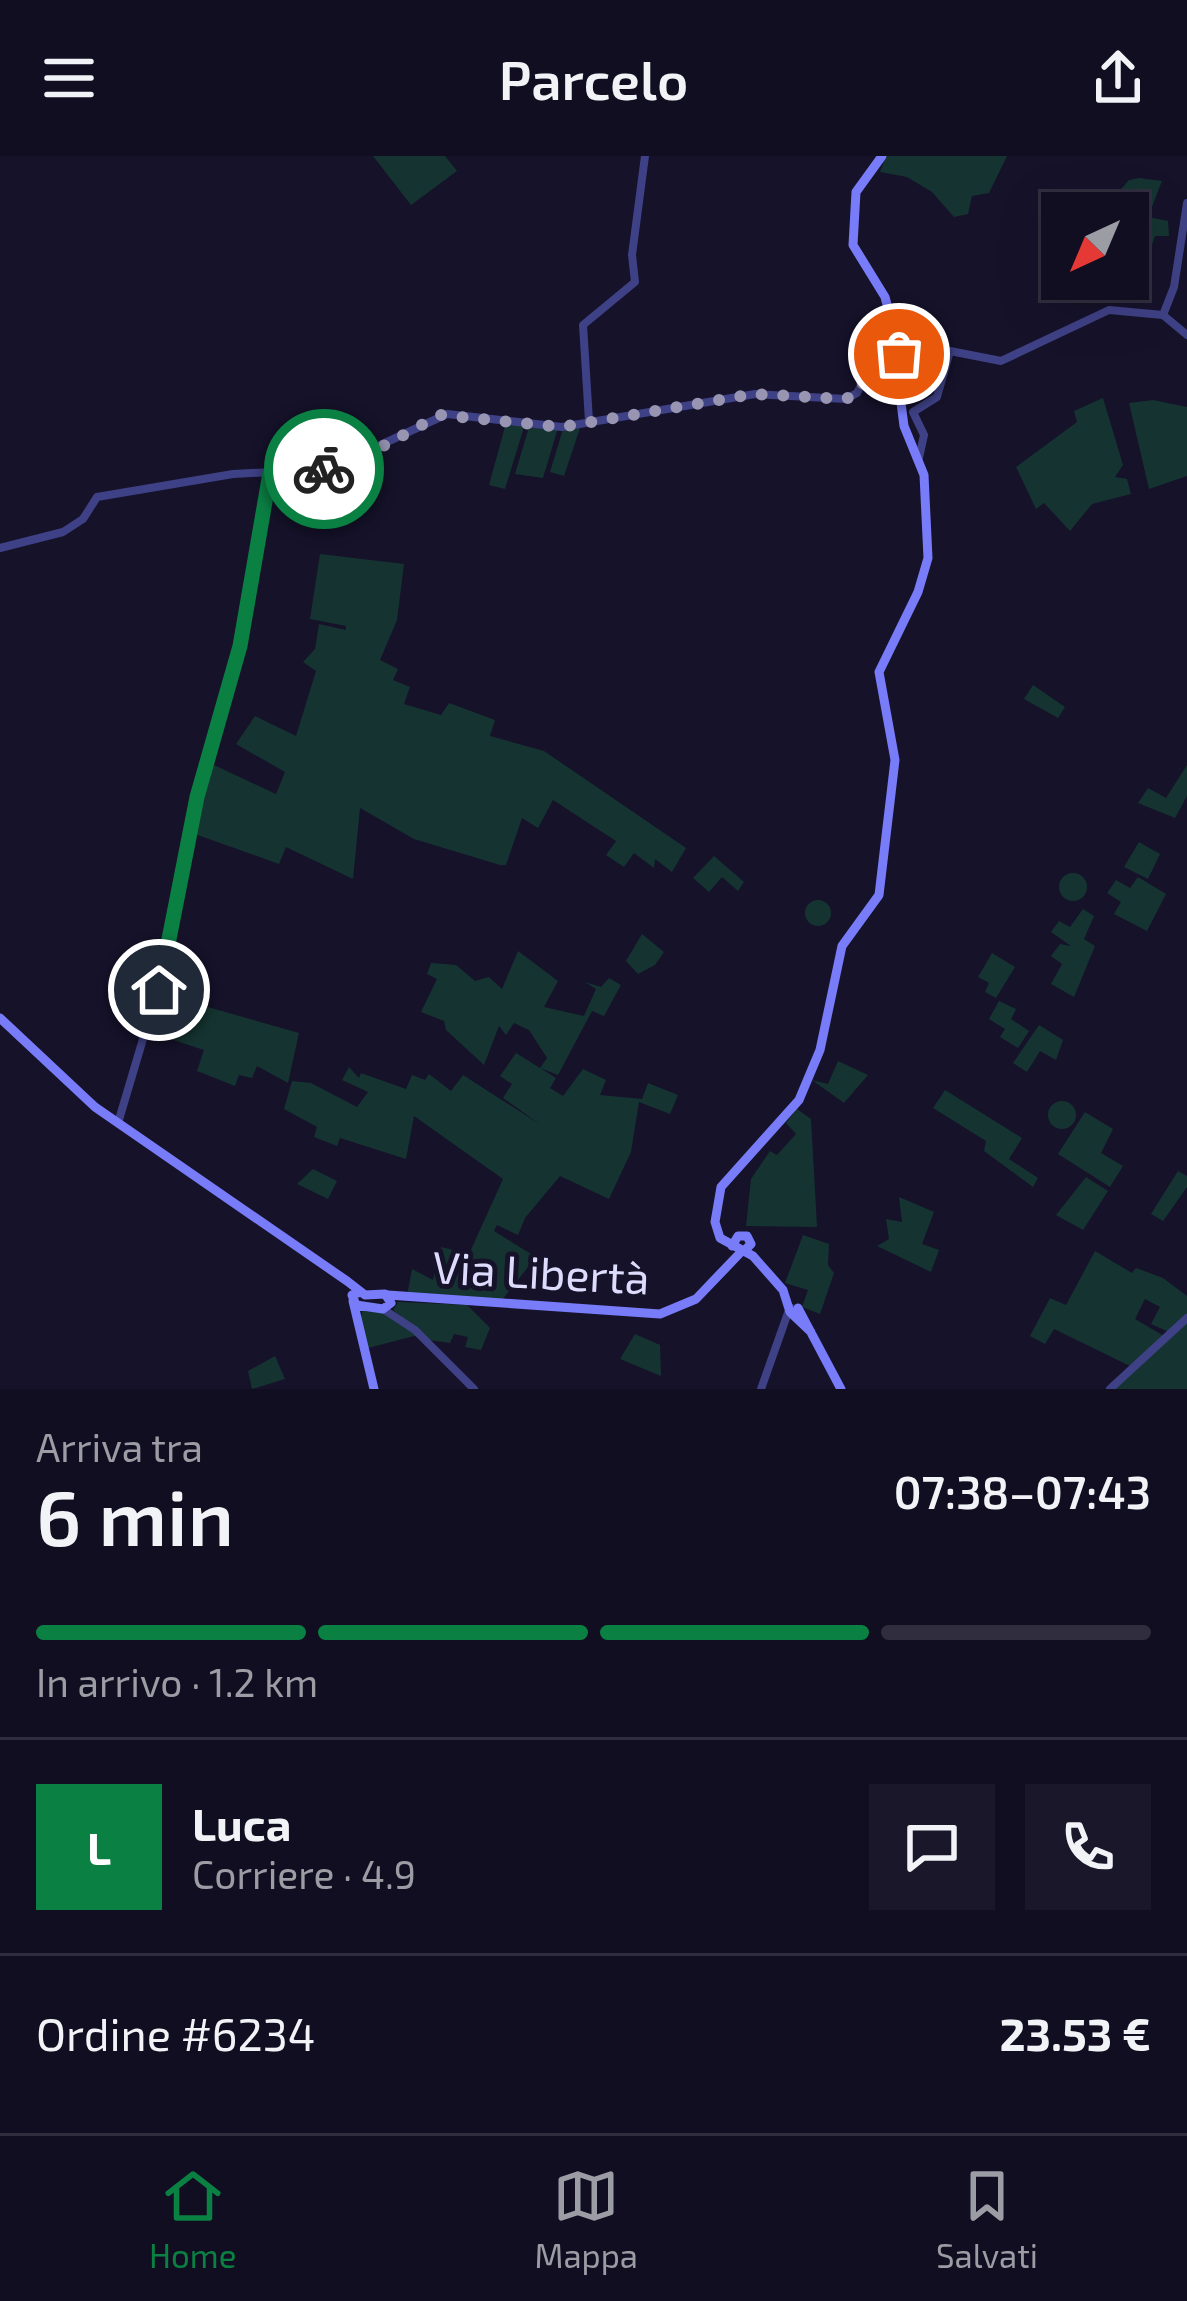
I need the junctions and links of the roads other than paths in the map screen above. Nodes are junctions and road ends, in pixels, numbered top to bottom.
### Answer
1 (645, 156) edge
2 (882, 156) edge
3 (1187, 203) edge
4 (1162, 315) junction
5 (1187, 335) edge
6 (950, 351) junction
7 (897, 357) junction
8 (589, 421) junction
9 (919, 458) junction
10 (270, 473) junction
11 (0, 548) edge
12 (0, 1018) edge
13 (118, 1123) junction
14 (740, 1246) junction
15 (357, 1298) junction
16 (388, 1303) junction
17 (792, 1311) junction
18 (1187, 1318) edge
19 (374, 1389) edge
20 (474, 1389) edge
21 (761, 1389) edge
22 (842, 1389) edge
23 (1110, 1389) edge

1 - 8 street
2 - 7 main road
3 - 4 street
4 - 5 street
4 - 6 street
6 - 7 street
6 - 9 street
7 - 8 street
7 - 9 main road
8 - 10 street
9 - 14 main road
10 - 11 street
10 - 13 street
12 - 13 main road
13 - 15 main road
14 - 16 main road, Via Libertà
14 - 17 main road
15 - 16 main road
15 - 19 main road
16 - 20 street
17 - 21 street
17 - 22 main road
18 - 23 street

